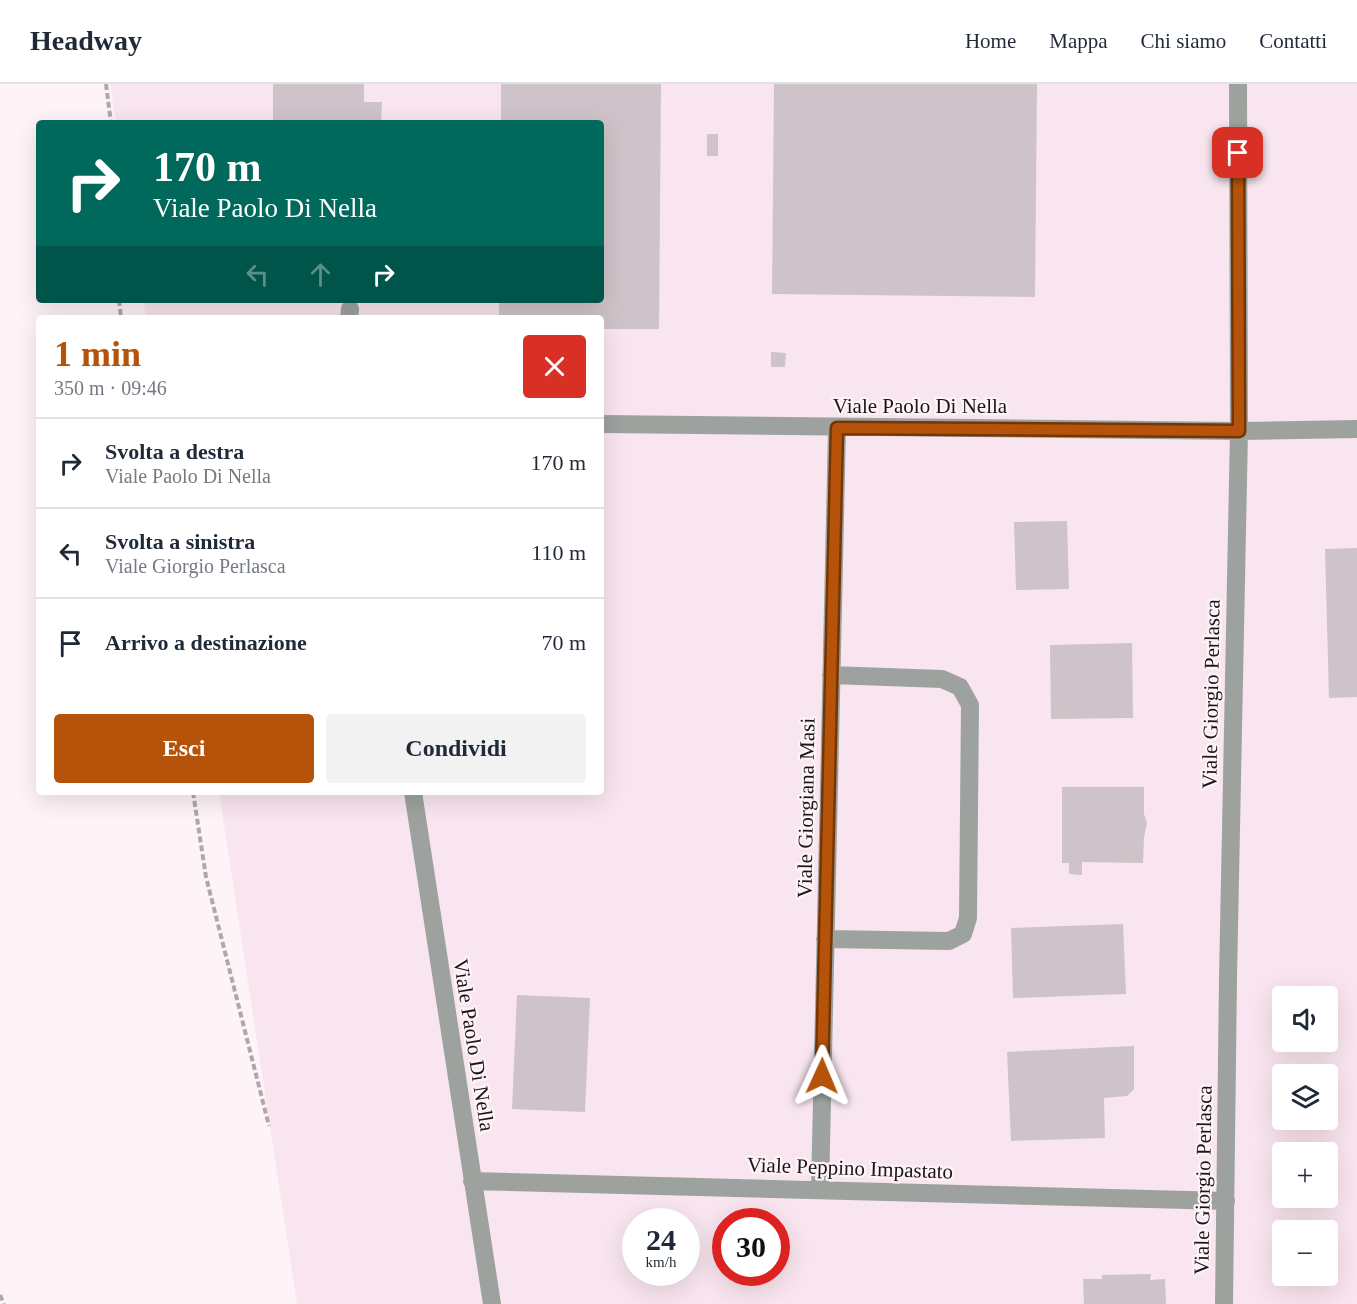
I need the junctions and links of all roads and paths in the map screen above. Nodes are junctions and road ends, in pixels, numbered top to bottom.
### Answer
1 (105, 84) edge
2 (1238, 84) edge
3 (111, 120) edge
4 (604, 424) edge
5 (837, 428) junction
6 (1357, 429) edge
7 (1239, 431) junction
8 (831, 675) junction
9 (193, 795) edge
10 (413, 795) edge
11 (825, 939) junction
12 (269, 1126) dead end
13 (472, 1181) junction
14 (819, 1190) junction
15 (1226, 1201) junction
16 (0, 1295) edge
17 (4, 1304) edge
18 (492, 1304) edge
19 (1224, 1304) edge

1 - 3 path
2 - 7 street, Viale Giorgio Perlasca
4 - 5 street, Viale Paolo Di Nella
5 - 7 street, Viale Paolo Di Nella
5 - 8 street, Viale Giorgiana Masi
6 - 7 street, Viale Paolo Di Nella
7 - 15 street, Viale Giorgio Perlasca
8 - 11 street, Viale Giorgiana Masi
8 - 11 street
9 - 12 path
10 - 13 street, Viale Paolo Di Nella
11 - 14 street, Viale Giorgiana Masi
13 - 14 street, Viale Peppino Impastato
13 - 18 street, Viale Paolo Di Nella
14 - 15 street, Viale Peppino Impastato
15 - 19 street, Viale Giorgio Perlasca
16 - 17 path

